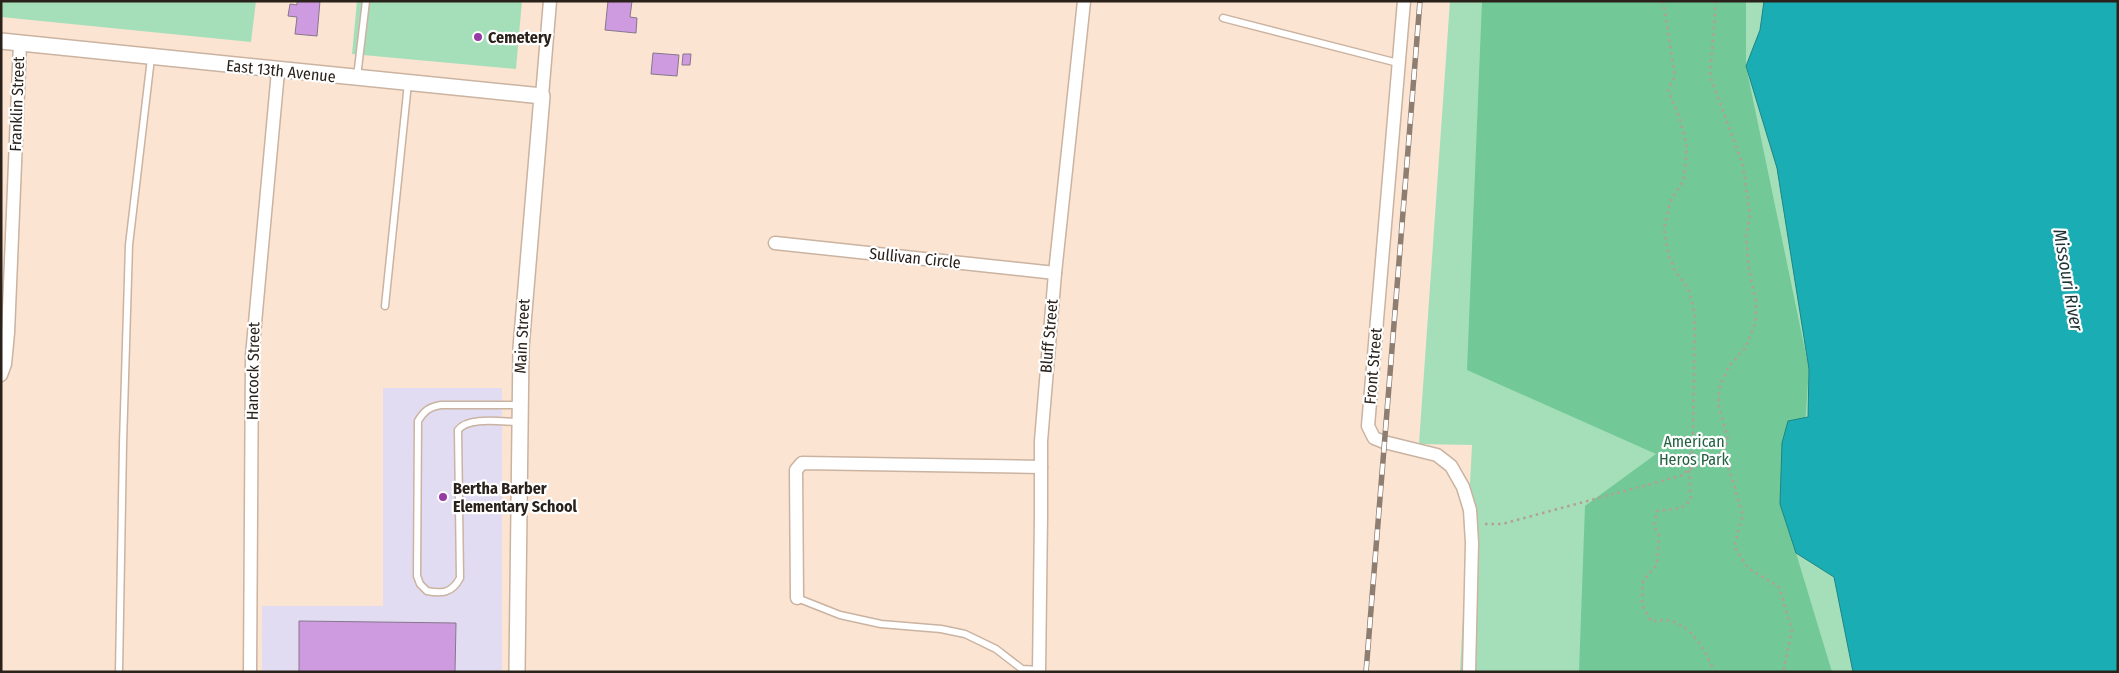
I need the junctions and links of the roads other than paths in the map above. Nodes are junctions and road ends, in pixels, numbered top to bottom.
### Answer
1 (366, 1) edge
2 (550, 1) edge
3 (1084, 1) edge
4 (1404, 1) edge
5 (1223, 18) dead end
6 (1, 41) edge
7 (20, 43) junction
8 (150, 58) junction
9 (1398, 64) junction
10 (278, 70) junction
11 (357, 78) junction
12 (408, 83) junction
13 (542, 96) junction
14 (775, 243) dead end
15 (1055, 273) junction
16 (385, 306) dead end
17 (1, 374) edge
18 (520, 405) junction
19 (520, 422) junction
20 (1041, 467) junction
21 (797, 598) joint
22 (1039, 671) edge
23 (119, 672) edge
24 (250, 672) edge
25 (517, 672) edge
26 (1470, 672) edge

1 - 11 lane
2 - 13 street, Main Street
3 - 15 street, Bluff Street
4 - 9 street, Front Street
5 - 9 lane
6 - 7 street, East 13th Avenue
7 - 8 street, East 13th Avenue
7 - 17 street, Franklin Street
8 - 10 street, East 13th Avenue
8 - 23 lane
9 - 26 street, Front Street
10 - 11 street, East 13th Avenue
10 - 24 street, Hancock Street
11 - 12 street, East 13th Avenue
12 - 13 street, East 13th Avenue
12 - 16 lane
13 - 18 street, Main Street
14 - 15 street, Sullivan Circle
15 - 20 street, Bluff Street
18 - 19 street, Main Street
18 - 19 lane
19 - 25 street, Main Street
20 - 21 street
20 - 22 street, Bluff Street
21 - 22 lane

